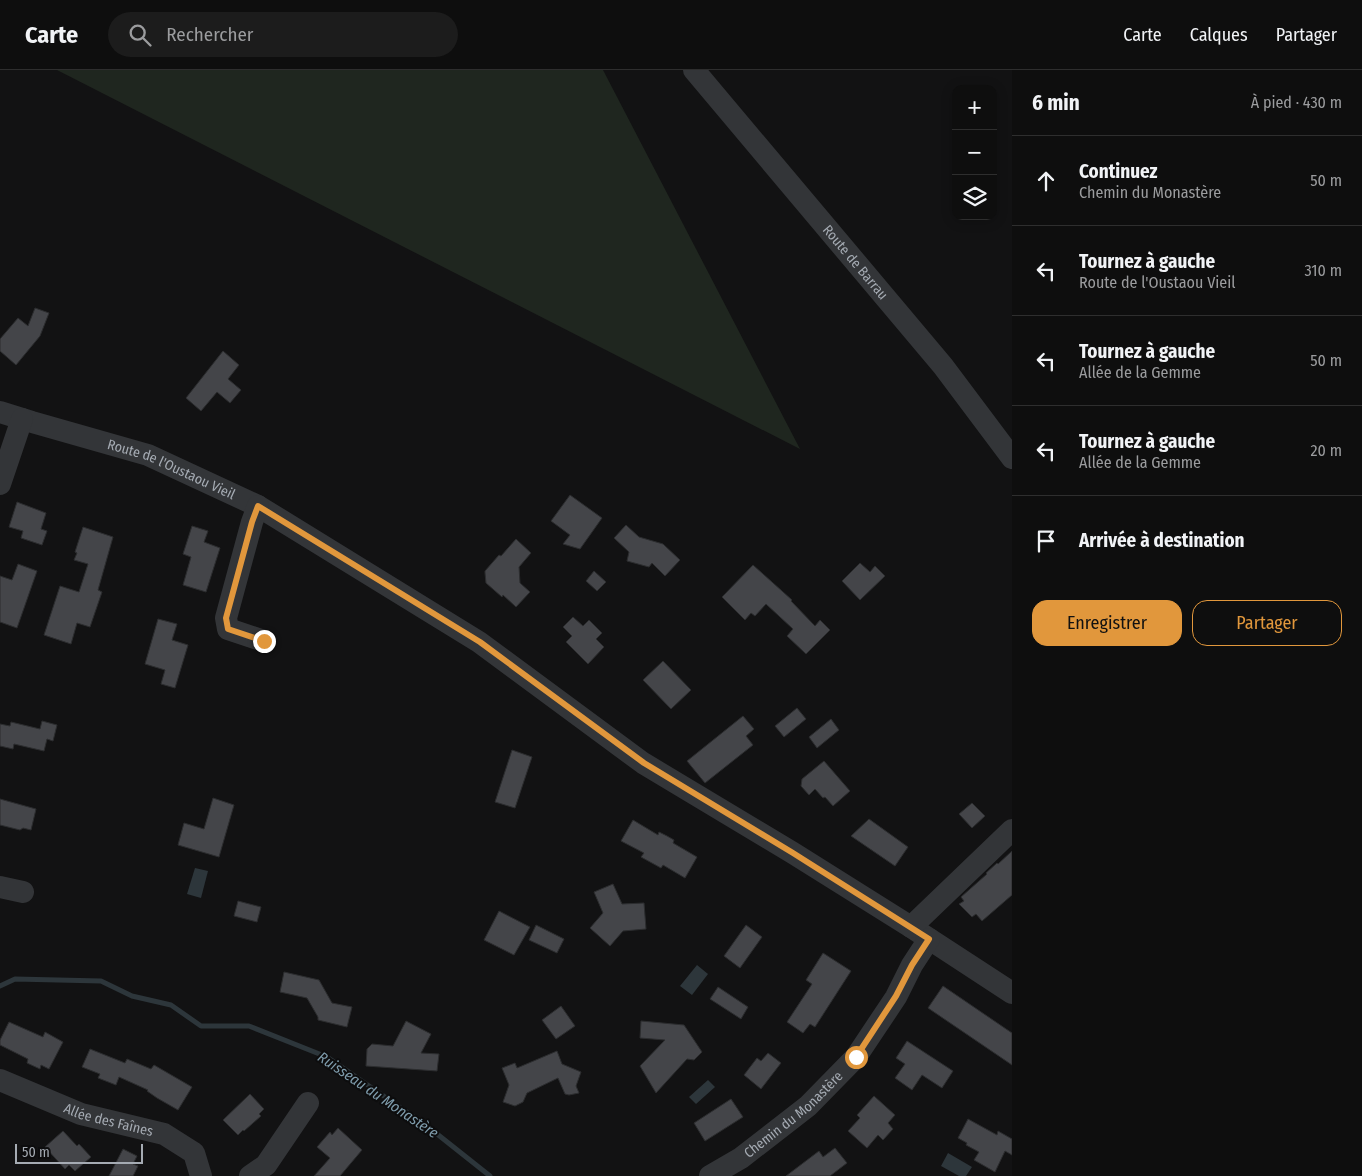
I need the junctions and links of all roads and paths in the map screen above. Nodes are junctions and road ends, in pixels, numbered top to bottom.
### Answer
1 (694, 70) edge
2 (0, 412) edge
3 (22, 419) junction
4 (1012, 458) edge
5 (0, 484) edge
6 (258, 506) junction
7 (264, 641) dead end
8 (1012, 830) edge
9 (0, 887) edge
10 (23, 892) dead end
11 (920, 933) junction
12 (1012, 993) edge
13 (0, 1080) edge
14 (308, 1103) dead end
15 (201, 1176) edge
16 (250, 1176) edge
17 (710, 1176) edge

1 - 4 street, Route de Barrau
2 - 3 street, Route de l'Oustaou Vieil
3 - 5 street
3 - 6 street, Route de l'Oustaou Vieil
6 - 7 street
6 - 11 street, Route de l'Oustaou Vieil
8 - 11 street, Chemin du Monastère
9 - 10 street
11 - 12 street, Route de l'Oustaou Vieil
11 - 17 street, Chemin du Monastère
13 - 15 street, Allée des Faînes
14 - 16 street

